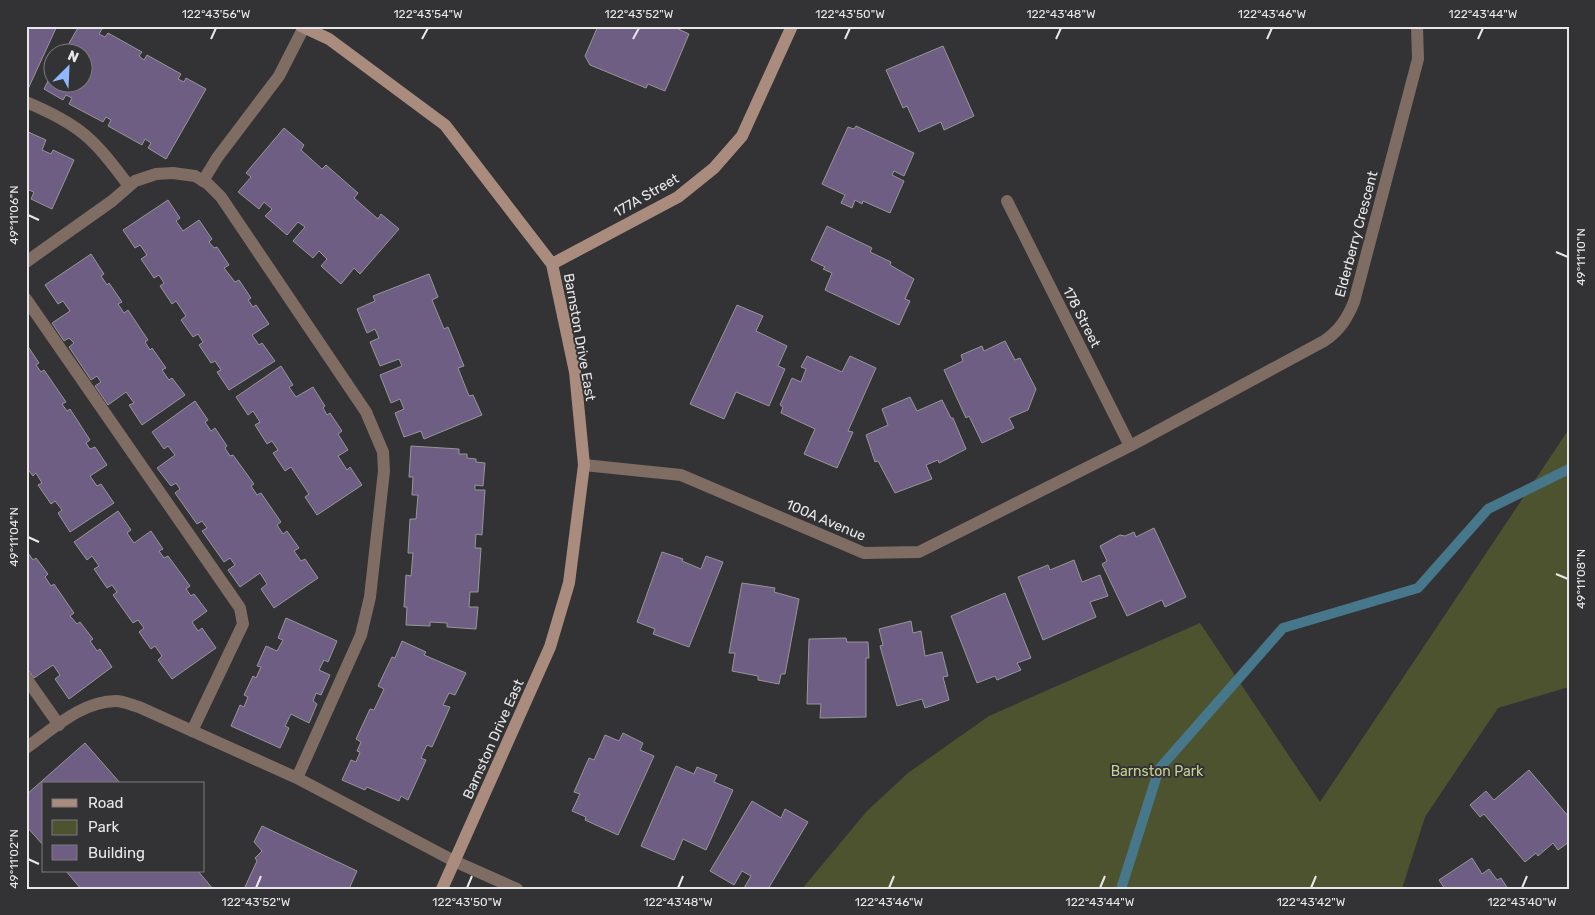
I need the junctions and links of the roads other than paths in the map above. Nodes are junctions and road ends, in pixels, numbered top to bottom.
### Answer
1 (792, 26) edge
2 (1417, 26) edge
3 (302, 27) edge
4 (26, 102) edge
5 (203, 181) junction
6 (129, 186) junction
7 (1007, 201) dead end
8 (26, 262) edge
9 (552, 264) junction
10 (26, 298) edge
11 (1130, 446) junction
12 (584, 465) junction
13 (26, 678) edge
14 (59, 725) junction
15 (192, 731) junction
16 (26, 748) edge
17 (297, 778) junction
18 (454, 861) junction
19 (442, 889) edge
20 (517, 889) edge

1 - 9 street, 177A Street
2 - 11 street, Elderberry Crescent
3 - 5 street
3 - 9 street, Barnston Drive East
4 - 6 street
5 - 6 street
5 - 17 street
6 - 8 street
7 - 11 street, 178 Street
9 - 12 street, Barnston Drive East
10 - 15 street
11 - 12 street, 100A Avenue
12 - 18 street, Barnston Drive East
13 - 14 street
14 - 15 street
14 - 16 street
15 - 17 street
17 - 18 street
18 - 19 street, Barnston Drive East
18 - 20 street

